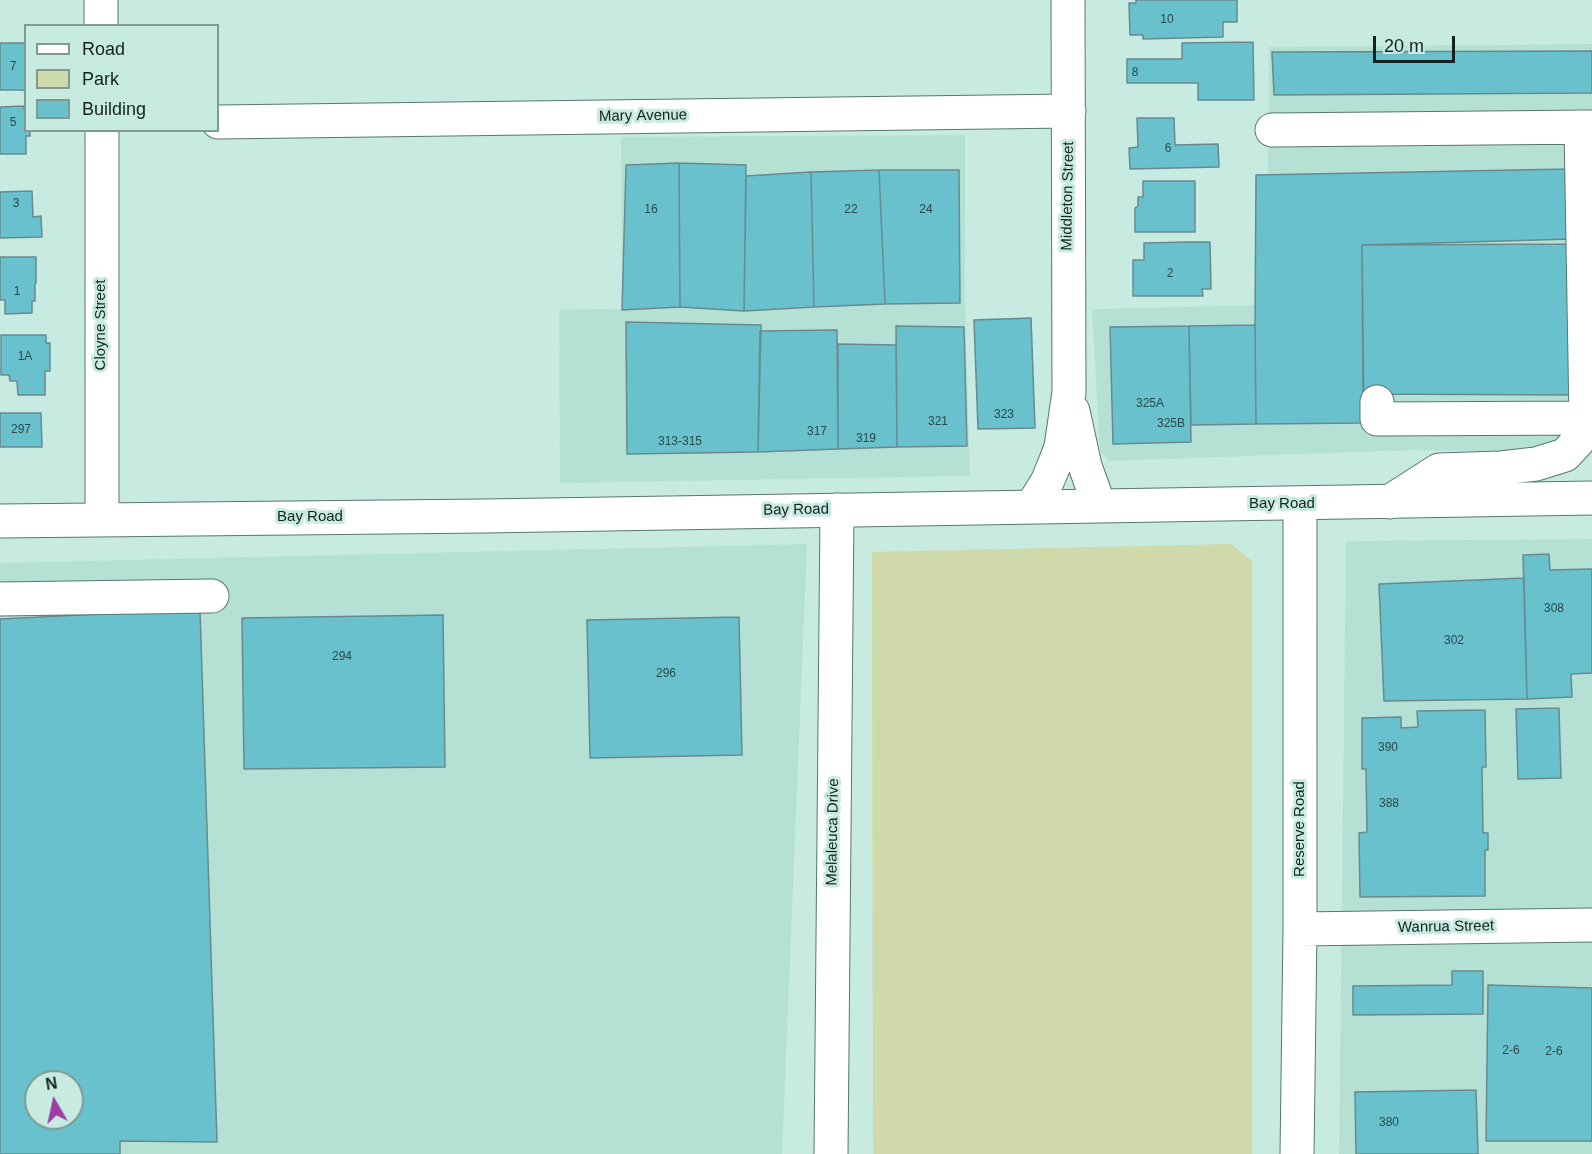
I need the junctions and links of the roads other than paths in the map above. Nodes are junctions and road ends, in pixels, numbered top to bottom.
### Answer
1 (101, 0) edge
2 (1068, 0) edge
3 (101, 24) edge
4 (1069, 111) junction
5 (219, 122) edge
6 (1587, 127) edge
7 (1272, 130) dead end
8 (102, 132) edge
9 (1069, 392) junction
10 (1377, 402) dead end
11 (1589, 418) edge
12 (1592, 498) edge
13 (1389, 502) junction
14 (1300, 504) junction
15 (1099, 505) junction
16 (1032, 506) junction
17 (837, 510) junction
18 (102, 519) junction
19 (0, 520) edge
20 (212, 596) dead end
21 (0, 598) edge
22 (1592, 925) edge
23 (1300, 929) junction
24 (831, 1154) edge
25 (1298, 1154) edge

1 - 3 street
2 - 4 street, Middleton Street
4 - 5 street, Mary Avenue
4 - 9 street, Middleton Street
6 - 7 street
6 - 11 street
8 - 18 street, Cloyne Street
9 - 15 street, Middleton Street
9 - 16 street, Middleton Street
10 - 11 street
11 - 13 street
12 - 13 street, Bay Road
13 - 14 street, Bay Road
14 - 15 street, Bay Road
14 - 23 street, Reserve Road
15 - 16 street, Bay Road
16 - 17 street, Bay Road
17 - 18 street, Bay Road
17 - 24 street, Melaleuca Drive
18 - 19 street, Bay Road
20 - 21 street
22 - 23 street, Wanrua Street
23 - 25 street, Reserve Road

